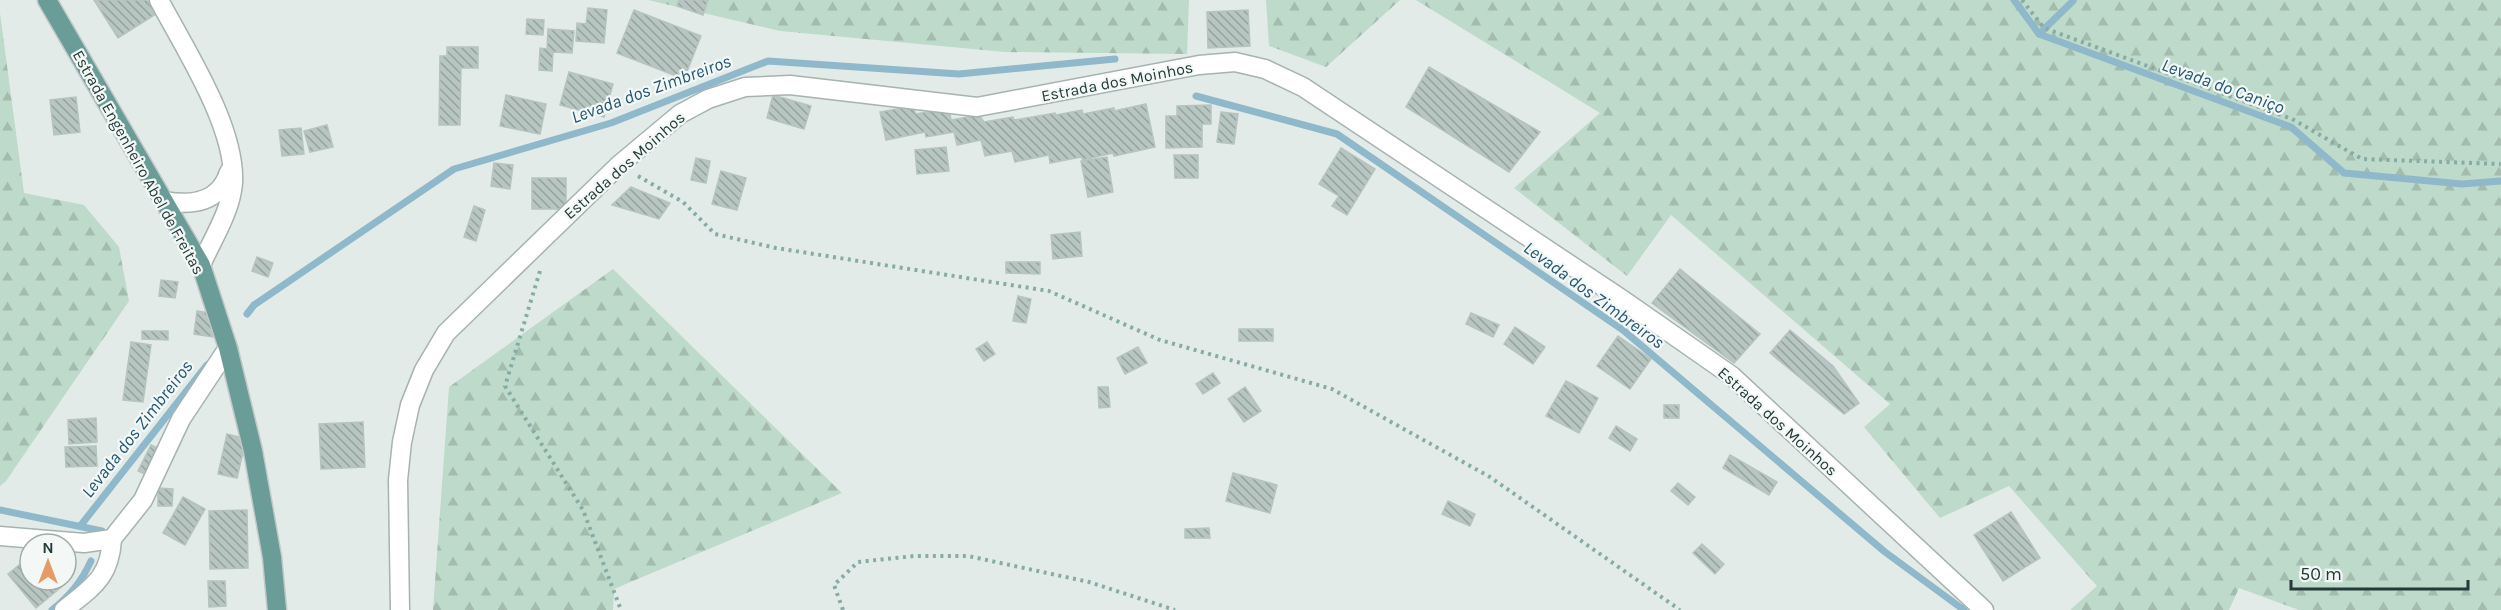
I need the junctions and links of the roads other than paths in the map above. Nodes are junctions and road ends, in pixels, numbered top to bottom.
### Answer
1 (47, 0) edge
2 (159, 0) edge
3 (232, 162) junction
4 (165, 201) junction
5 (201, 265) junction
6 (228, 348) junction
7 (0, 536) edge
8 (112, 539) junction
9 (64, 610) edge
10 (277, 610) edge
11 (400, 610) edge
12 (1984, 610) edge

1 - 4 main road, Estrada Engenheiro Abel de Freitas
2 - 3 street
3 - 4 street
3 - 5 street
4 - 5 main road, Estrada Engenheiro Abel de Freitas
5 - 6 main road, Estrada Engenheiro Abel de Freitas
6 - 8 street
6 - 10 main road, Estrada Engenheiro Abel de Freitas
7 - 8 street
8 - 9 street
11 - 12 street, Estrada dos Moinhos

